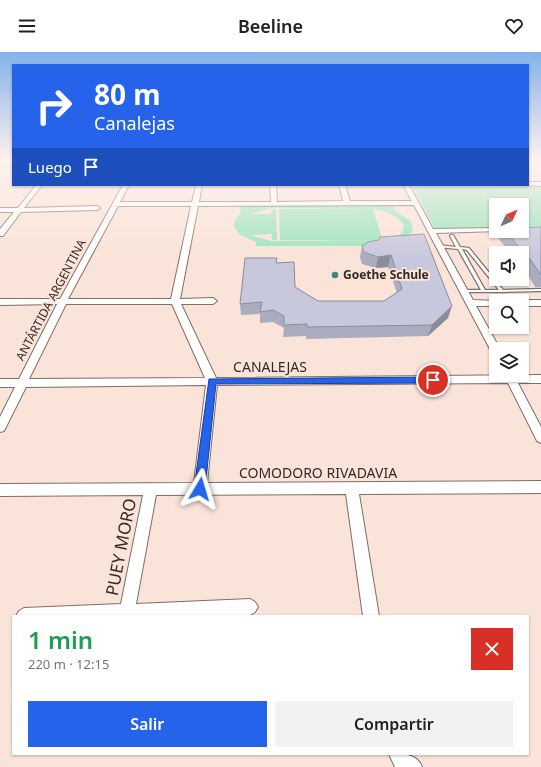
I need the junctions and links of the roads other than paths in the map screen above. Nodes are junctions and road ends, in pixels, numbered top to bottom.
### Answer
1 (33, 192) edge
2 (122, 192) edge
3 (197, 192) edge
4 (273, 192) edge
5 (344, 192) edge
6 (410, 192) edge
7 (274, 203) junction
8 (347, 203) junction
9 (415, 203) junction
10 (116, 204) junction
11 (195, 204) junction
12 (98, 208) dead end
13 (0, 210) edge
14 (20, 210) junction
15 (489, 230) edge
16 (430, 231) junction
17 (0, 234) edge
18 (452, 236) dead end
19 (438, 246) junction
20 (458, 247) junction
21 (541, 290) edge
22 (463, 291) junction
23 (484, 291) junction
24 (502, 291) junction
25 (63, 301) junction
26 (175, 301) junction
27 (213, 301) dead end
28 (0, 302) edge
29 (489, 303) edge
30 (529, 303) edge
31 (541, 303) edge
32 (470, 304) junction
33 (491, 342) edge
34 (489, 377) edge
35 (529, 378) edge
36 (541, 379) edge
37 (212, 381) junction
38 (513, 382) edge
39 (0, 383) edge
40 (21, 384) junction
41 (0, 428) edge
42 (541, 438) edge
43 (541, 487) edge
44 (352, 488) junction
45 (151, 489) junction
46 (200, 489) junction
47 (0, 490) edge
48 (250, 607) dead end
49 (127, 612) junction
50 (50, 615) edge
51 (371, 615) edge

1 - 14 street
2 - 10 street, ANTÁRTIDA ARGENTINA
3 - 11 street
4 - 7 street
5 - 8 street
6 - 9 street
7 - 8 street
7 - 11 street
8 - 9 street
9 - 16 street
10 - 11 street
10 - 25 street, ANTÁRTIDA ARGENTINA
11 - 26 street
12 - 14 street
13 - 14 street
14 - 17 street
15 - 16 street
16 - 19 street
18 - 20 lane
19 - 20 lane
19 - 22 street
20 - 23 lane
20 - 24 lane
21 - 24 lane
22 - 23 lane
22 - 32 street
23 - 24 lane
25 - 26 street
25 - 28 street
25 - 40 street, ANTÁRTIDA ARGENTINA
26 - 27 street
26 - 37 street
29 - 32 street
30 - 31 street
32 - 33 street
34 - 37 street, CANALEJAS
35 - 36 street, CANALEJAS
37 - 40 street, CANALEJAS
37 - 46 street
38 - 42 street
39 - 40 street, CANALEJAS
40 - 41 street, ANTÁRTIDA ARGENTINA
43 - 44 street, COMODORO RIVADAVIA
44 - 46 street, COMODORO RIVADAVIA
44 - 51 street
45 - 46 street, COMODORO RIVADAVIA
45 - 47 street, COMODORO RIVADAVIA
45 - 49 street, PUEY MORO
48 - 49 street
49 - 50 street

